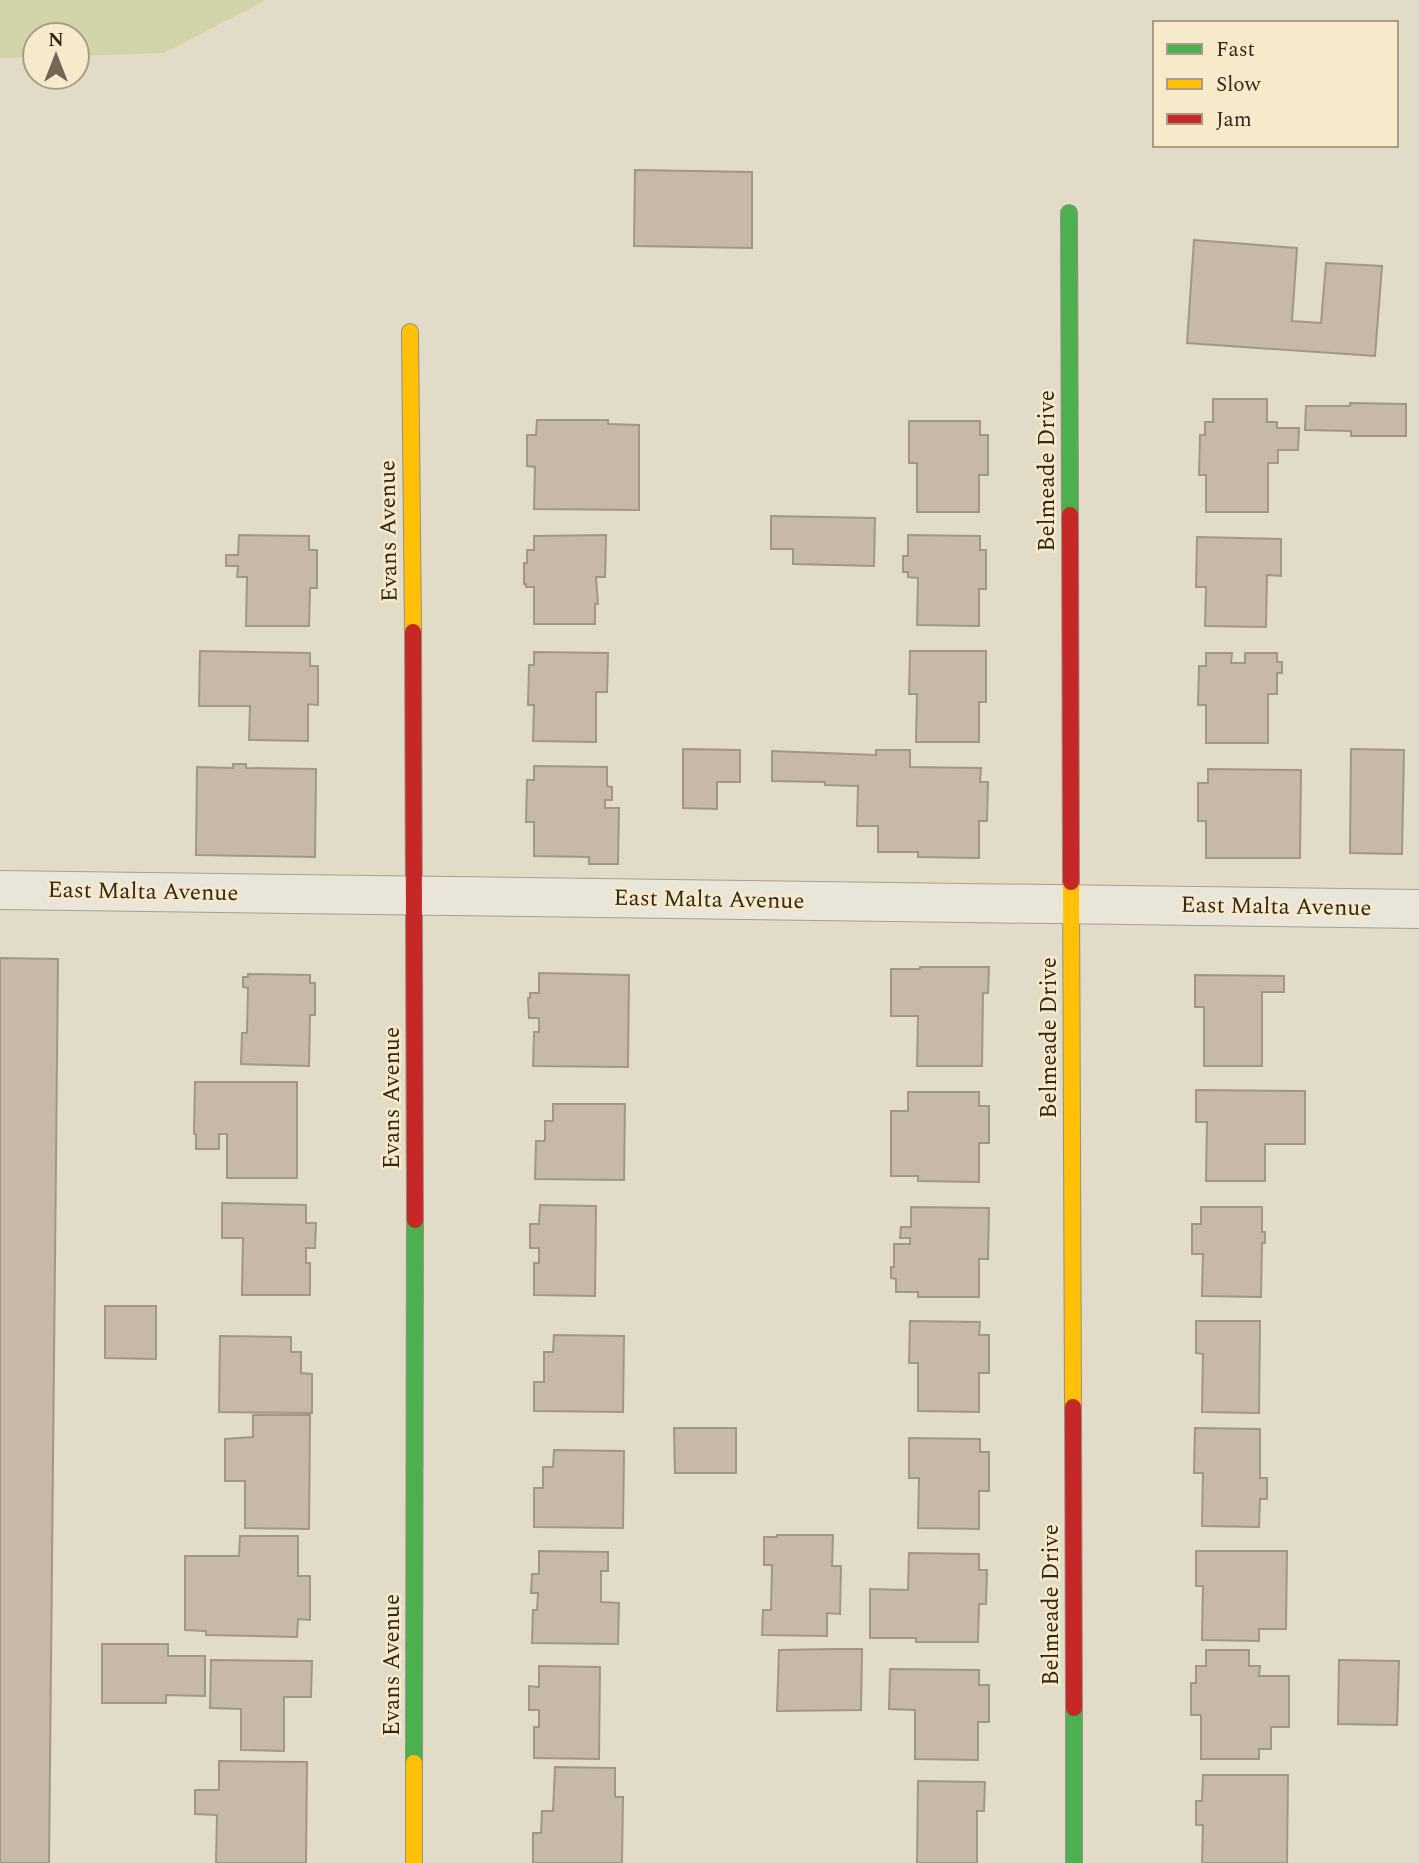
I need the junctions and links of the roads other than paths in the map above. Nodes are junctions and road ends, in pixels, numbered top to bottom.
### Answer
1 (1069, 213) dead end
2 (410, 332) dead end
3 (0, 890) edge
4 (415, 896) junction
5 (1072, 905) junction
6 (1419, 909) edge
7 (414, 1863) edge
8 (1074, 1863) edge

1 - 5 street, Belmeade Drive
2 - 4 street, Evans Avenue
3 - 4 street, East Malta Avenue
4 - 5 street, East Malta Avenue
4 - 7 street, Evans Avenue
5 - 6 street, East Malta Avenue
5 - 8 street, Belmeade Drive

